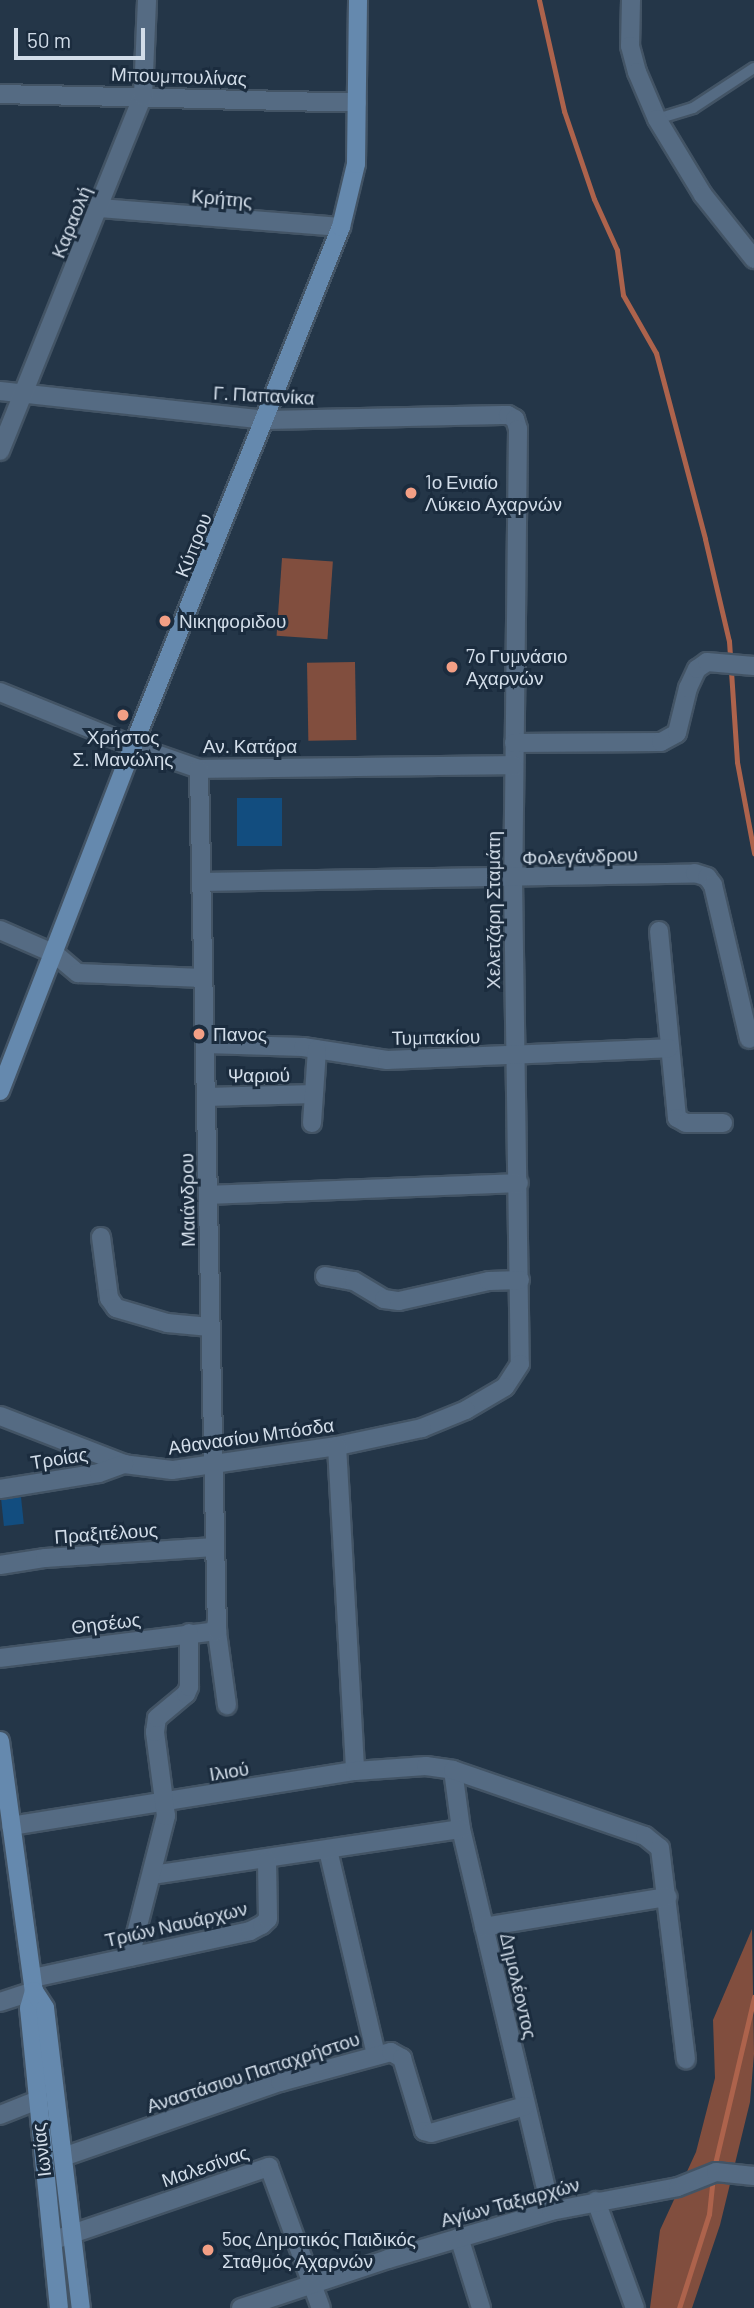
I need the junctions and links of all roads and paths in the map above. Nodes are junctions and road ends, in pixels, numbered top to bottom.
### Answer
1 (147, 0) edge
2 (358, 0) edge
3 (631, 0) edge
4 (754, 68) edge
5 (0, 94) edge
6 (143, 96) junction
7 (357, 103) junction
8 (657, 119) junction
9 (99, 208) junction
10 (341, 227) junction
11 (754, 259) edge
12 (0, 391) edge
13 (24, 394) junction
14 (266, 420) junction
15 (518, 429) joint
16 (0, 452) edge
17 (748, 666) edge
18 (0, 692) edge
19 (514, 743) junction
20 (133, 746) junction
21 (514, 765) junction
22 (199, 769) junction
23 (513, 879) junction
24 (201, 883) junction
25 (0, 930) edge
26 (659, 931) dead end
27 (55, 954) junction
28 (203, 978) junction
29 (749, 1039) dead end
30 (205, 1044) junction
31 (669, 1048) junction
32 (317, 1049) junction
33 (515, 1057) junction
34 (1, 1086) edge
35 (314, 1094) junction
36 (206, 1097) junction
37 (312, 1123) dead end
38 (723, 1123) dead end
39 (519, 1183) junction
40 (208, 1195) junction
41 (101, 1237) dead end
42 (325, 1276) dead end
43 (520, 1280) junction
44 (210, 1327) junction
45 (505, 1387) joint
46 (0, 1416) edge
47 (337, 1446) junction
48 (213, 1463) junction
49 (124, 1464) junction
50 (0, 1489) edge
51 (215, 1547) junction
52 (0, 1565) edge
53 (217, 1628) junction
54 (189, 1633) junction
55 (0, 1658) edge
56 (227, 1705) dead end
57 (0, 1741) edge
58 (453, 1770) junction
59 (355, 1771) junction
60 (164, 1803) junction
61 (11, 1826) junction
62 (461, 1829) junction
63 (328, 1850) junction
64 (267, 1860) junction
65 (152, 1875) junction
66 (668, 1897) junction
67 (484, 1927) junction
68 (130, 1957) junction
69 (34, 1985) junction
70 (0, 2002) edge
71 (376, 2055) junction
72 (686, 2059) dead end
73 (38, 2100) junction
74 (525, 2106) junction
75 (0, 2115) edge
76 (63, 2157) junction
77 (754, 2176) edge
78 (596, 2201) junction
79 (551, 2211) junction
80 (73, 2234) junction
81 (459, 2237) junction
82 (52, 2241) junction
83 (312, 2287) junction
84 (59, 2308) edge
85 (81, 2308) edge
86 (240, 2308) edge
87 (321, 2308) edge
88 (481, 2308) edge
89 (635, 2308) edge

1 - 6 street, Καραολή
2 - 7 street, Κύπρου
3 - 8 street
4 - 8 lane
5 - 6 street, Μπουμπουλίνας
6 - 7 street, Μπουμπουλίνας
6 - 9 street, Καραολή
7 - 10 street, Κύπρου
8 - 11 street
9 - 10 street, Κρήτης
9 - 13 street, Καραολή
10 - 14 street, Κύπρου
12 - 13 street, Γ. Παπανίκα
13 - 14 street, Γ. Παπανίκα
13 - 16 street, Καραολή
14 - 15 street, Γ. Παπανίκα
14 - 20 street, Κύπρου
15 - 19 street, Χελετζάρη Σταμάτη
17 - 19 street
18 - 20 street, Αν. Κατάρα
19 - 21 street, Χελετζάρη Σταμάτη
20 - 22 street, Αν. Κατάρα
20 - 27 street, Κύπρου
21 - 22 street, Αν. Κατάρα
21 - 23 street, Χελετζάρη Σταμάτη
22 - 24 street, Μαιάνδρου
23 - 24 street, Φολεγάνδρου
23 - 29 street, Φολεγάνδρου
23 - 33 street, Χελετζάρη Σταμάτη
24 - 28 street, Μαιάνδρου
25 - 27 street
26 - 31 street
27 - 28 street
27 - 34 street, Κύπρου
28 - 30 street, Μαιάνδρου
30 - 32 street, Τυμπακίου
30 - 36 street, Μαιάνδρου
31 - 33 street, Τυμπακίου
31 - 38 street
32 - 33 street, Τυμπακίου
32 - 35 street
33 - 39 street, Χελετζάρη Σταμάτη
35 - 36 street, Ψαριού
35 - 37 street
36 - 40 street, Μαιάνδρου
39 - 40 street
39 - 43 street, Χελετζάρη Σταμάτη
40 - 44 street, Μαιάνδρου
41 - 44 street
42 - 43 street
43 - 45 street, Χελετζάρη Σταμάτη
44 - 48 street, Μαιάνδρου
45 - 47 street, Αθανασίου Μπόσδα
46 - 49 street, Αθανασίου Μπόσδα
47 - 48 street, Αθανασίου Μπόσδα
47 - 59 street
48 - 49 street, Αθανασίου Μπόσδα
48 - 51 street, Μαιάνδρου
49 - 50 street, Τροίας
51 - 52 street, Πραξιτέλους
51 - 53 street, Μαιάνδρου
53 - 54 street, Θησέως
53 - 56 street, Μαιάνδρου
54 - 55 street, Θησέως
54 - 60 street
57 - 61 street, Ιωνίας
58 - 59 street, Ιλιού
58 - 62 street, Δημολέοντος
58 - 66 street, Ιλιού
59 - 60 street, Ιλιού
60 - 61 street, Ιλιού
60 - 65 street
61 - 69 street, Ιωνίας
62 - 63 street
62 - 67 street, Δημολέοντος
63 - 64 street
63 - 71 street
64 - 65 street
64 - 68 street, Τριών Ναυάρχων
65 - 68 street
66 - 67 street
66 - 72 street
67 - 74 street, Δημολέοντος
68 - 69 street, Τριών Ναυάρχων
69 - 70 street, Τριών Ναυάρχων
69 - 73 street, Ιωνίας
69 - 76 street, Ιωνίας
71 - 74 street, Αναστάσιου Παπαχρήστου
71 - 76 street, Αναστάσιου Παπαχρήστου
73 - 75 street
73 - 82 street, Ιωνίας
74 - 79 street, Δημολέοντος
76 - 80 street, Ιωνίας
77 - 78 street, Αγίων Ταξιαρχών
78 - 79 street, Αγίων Ταξιαρχών
78 - 89 street
79 - 81 street, Αγίων Ταξιαρχών
80 - 82 street, Μαλεσίνας
80 - 83 street, Μαλεσίνας
80 - 85 street, Ιωνίας
81 - 83 street, Αγίων Ταξιαρχών
81 - 88 street
82 - 84 street, Ιωνίας
83 - 86 street, Αγίων Ταξιαρχών
83 - 87 street, Μαλεσίνας

